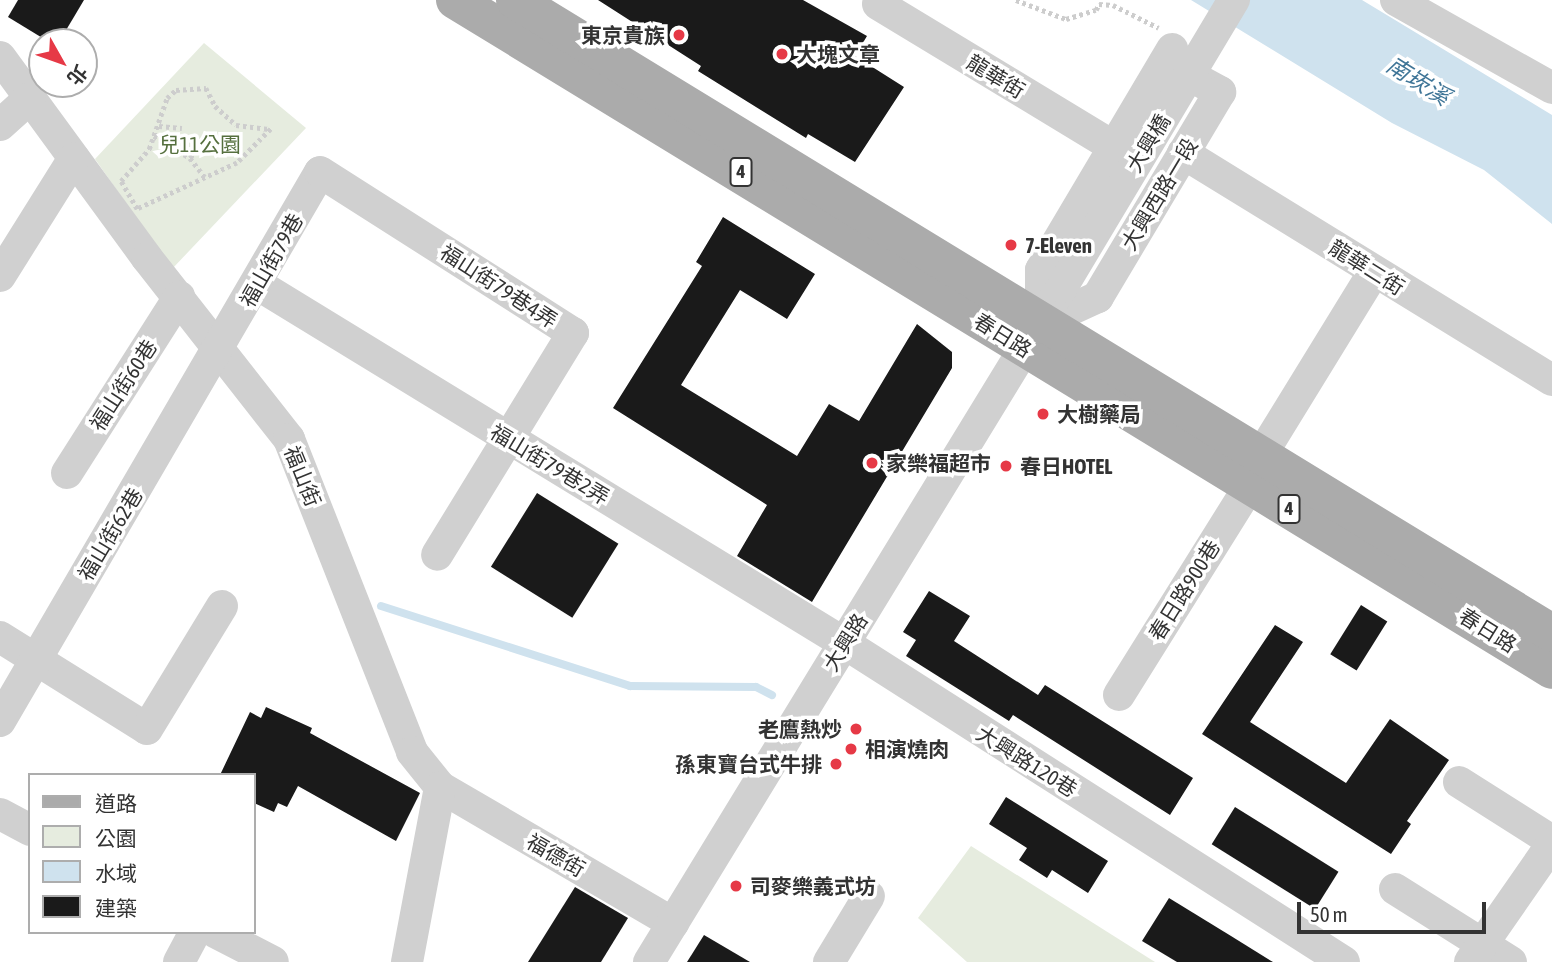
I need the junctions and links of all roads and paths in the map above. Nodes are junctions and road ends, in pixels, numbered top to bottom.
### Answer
1 (455, 0) edge
2 (515, 0) edge
3 (1016, 0) edge
4 (1234, 0) edge
5 (1396, 0) edge
6 (878, 4) dead end
7 (1168, 48) junction
8 (0, 57) edge
9 (1552, 88) edge
10 (28, 95) edge
11 (30, 98) joint
12 (0, 125) edge
13 (159, 126) junction
14 (183, 128) dead end
15 (154, 136) junction
16 (1114, 147) junction
17 (197, 148) dead end
18 (1183, 153) junction
19 (74, 158) junction
20 (190, 158) junction
21 (320, 172) joint
22 (205, 177) junction
23 (1374, 272) junction
24 (0, 276) edge
25 (257, 284) junction
26 (179, 297) junction
27 (1033, 336) junction
28 (221, 348) junction
29 (1552, 380) edge
30 (506, 437) junction
31 (1255, 471) junction
32 (67, 472) dead end
33 (437, 555) dead end
34 (222, 606) dead end
35 (1552, 633) edge
36 (0, 637) edge
37 (844, 643) junction
38 (36, 659) junction
39 (1552, 670) edge
40 (1119, 695) dead end
41 (0, 721) edge
42 (1459, 782) dead end
43 (440, 787) junction
44 (0, 814) edge
45 (28, 829) edge
46 (1552, 842) edge
47 (1395, 888) dead end
48 (869, 896) dead end
49 (673, 923) junction
50 (194, 934) edge
51 (219, 934) edge
52 (1476, 953) edge
53 (179, 962) edge
54 (272, 962) edge
55 (407, 962) edge
56 (649, 962) edge
57 (829, 962) edge
58 (1344, 962) edge
59 (1511, 962) edge

1 - 27 main road, 春日路 / 4
2 - 27 main road, 春日路 / 4
3 - 7 path
4 - 27 street, 大興橋, bridge
5 - 9 street
6 - 16 street, 龍華街
7 - 16 street
7 - 18 street, 大興西路一段
8 - 10 street, 福山街
11 - 12 street
11 - 19 street, 福山街
13 - 14 path
13 - 15 path
13 - 22 path
15 - 20 path
15 - 22 path
16 - 27 street
17 - 20 path
18 - 23 street, 龍華二街
18 - 27 street, 大興西路一段
19 - 24 street
19 - 26 street, 福山街
20 - 22 path
21 - 25 street, 福山街79巷
21 - 30 street, 福山街79巷4弄
23 - 29 street, 龍華二街
23 - 31 street, 春日路900巷
25 - 28 street, 福山街79巷
25 - 30 street, 福山街79巷2弄
26 - 28 street, 福山街
26 - 32 street, 福山街60巷
27 - 31 main road, 春日路 / 4
27 - 37 street, 大興路
28 - 38 street, 福山街62巷
28 - 43 street, 福山街
30 - 33 street
30 - 37 street, 福山街79巷2弄
31 - 35 main road, 春日路 / 4
31 - 39 main road, 春日路 / 4
31 - 40 street, 春日路900巷
34 - 38 street
36 - 38 street
37 - 49 street, 大興路
37 - 58 street, 大興路120巷
38 - 41 street, 福山街62巷
42 - 46 street
43 - 49 street, 福德街
43 - 55 street
44 - 45 street
46 - 52 street
47 - 52 street
48 - 57 street
49 - 56 street, 大興路
50 - 53 street
51 - 54 street
52 - 59 street

